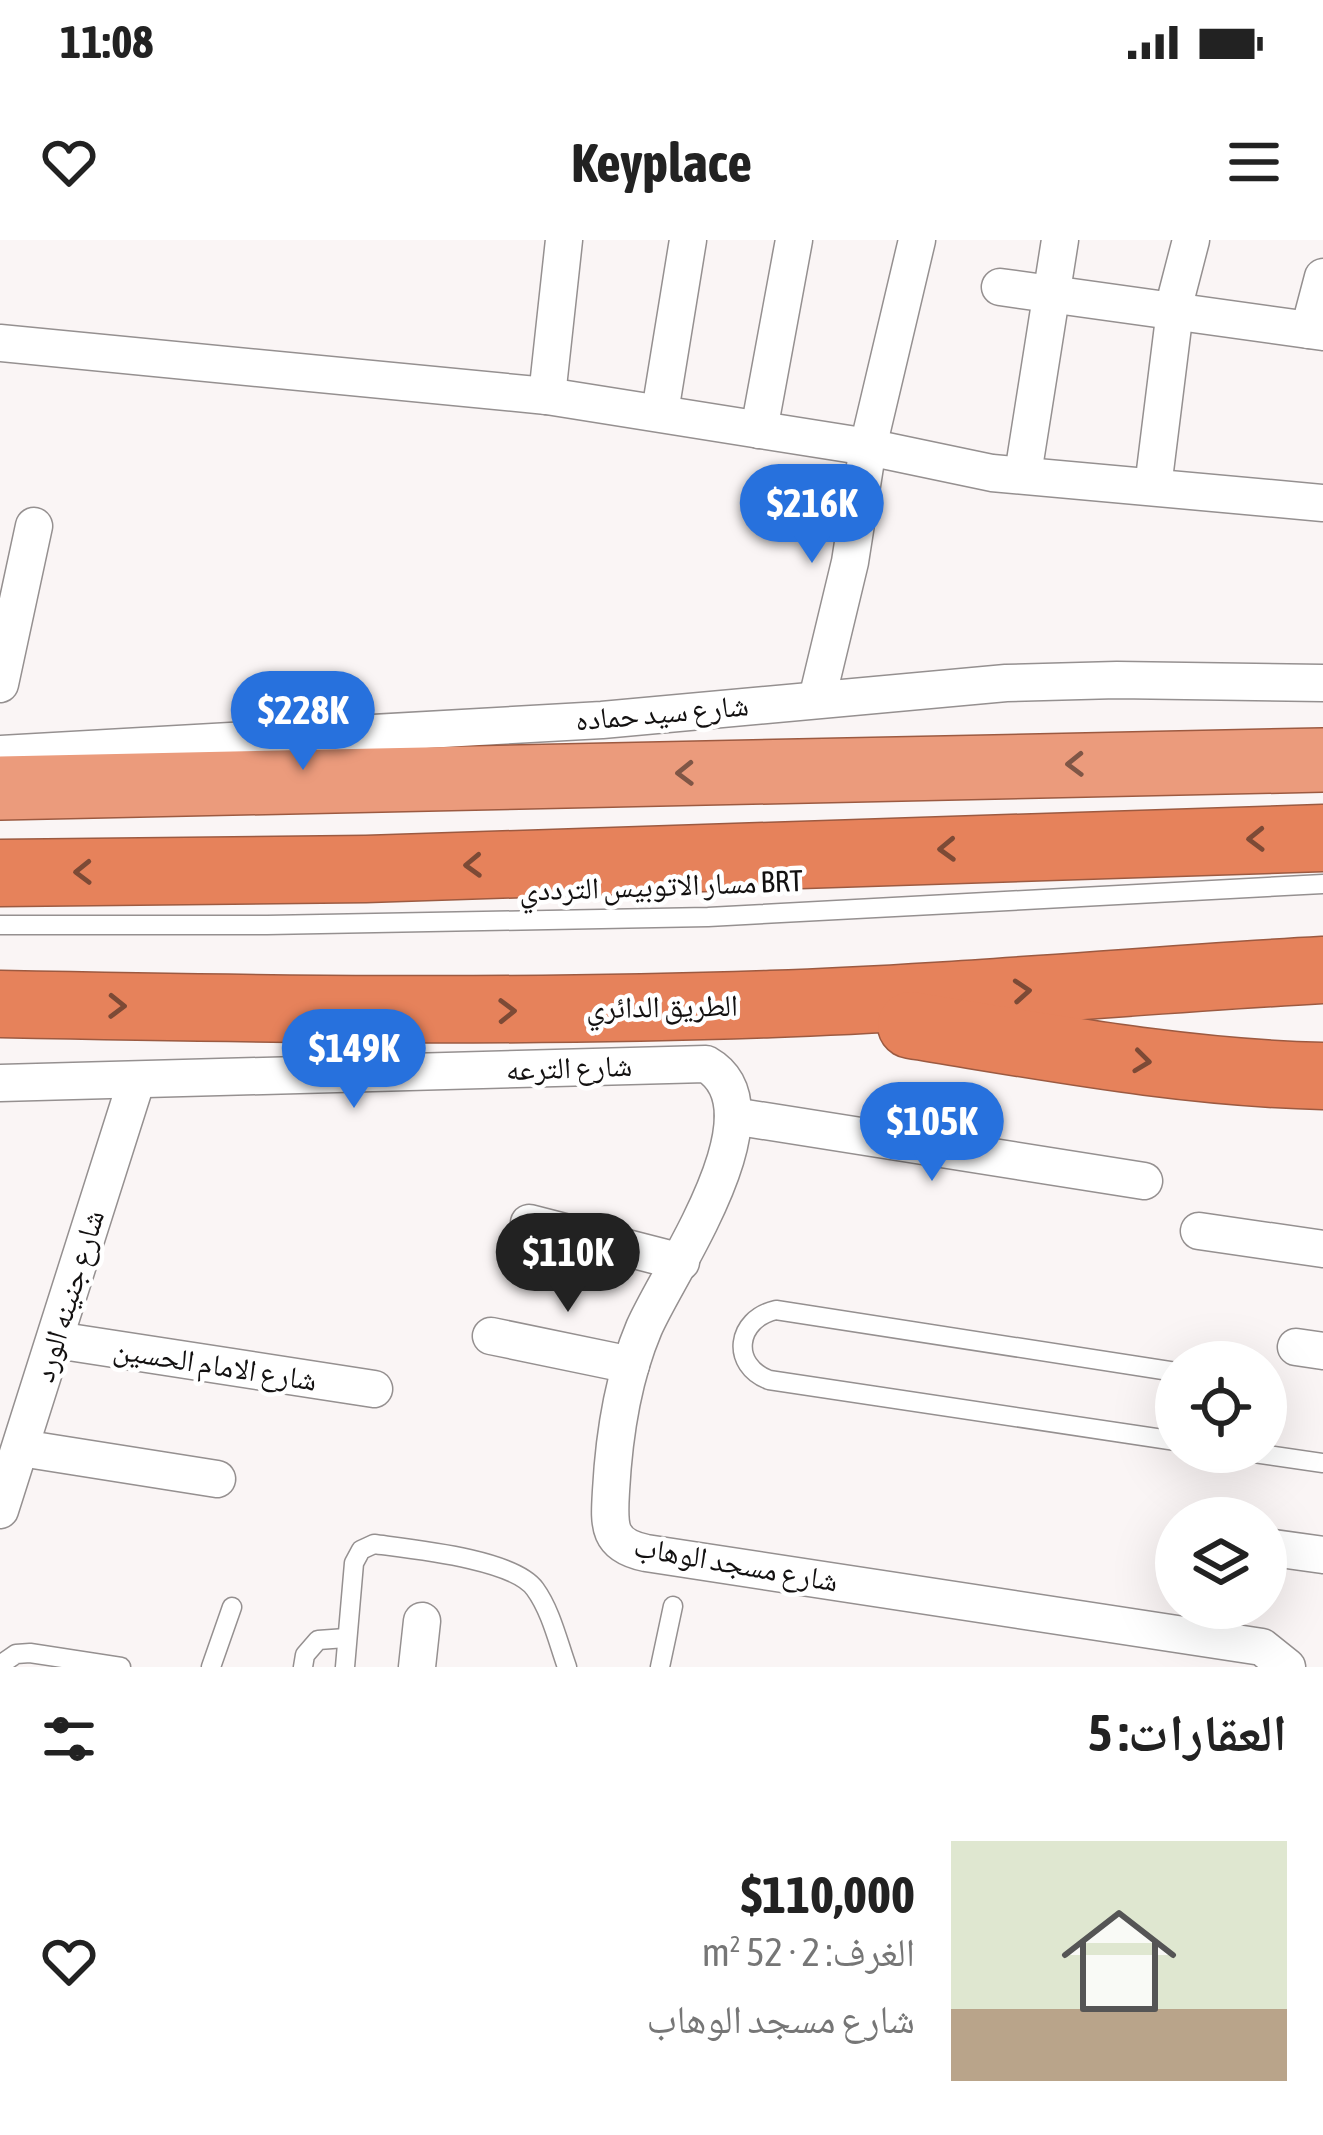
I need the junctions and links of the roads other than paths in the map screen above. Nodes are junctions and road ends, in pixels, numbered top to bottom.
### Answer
1 (564, 240) edge
2 (688, 240) edge
3 (794, 240) edge
4 (917, 240) edge
5 (1060, 240) edge
6 (1192, 240) edge
7 (1323, 277) edge
8 (1000, 287) dead end
9 (1050, 294) junction
10 (1174, 314) junction
11 (1316, 331) edge
12 (0, 344) edge
13 (547, 396) junction
14 (660, 412) junction
15 (759, 430) junction
16 (868, 447) junction
17 (1023, 475) junction
18 (1153, 488) junction
19 (1323, 502) edge
20 (34, 526) dead end
21 (1323, 683) edge
22 (0, 684) edge
23 (817, 699) junction
24 (0, 754) edge
25 (1323, 760) edge
26 (0, 788) edge
27 (1323, 838) edge
28 (0, 873) edge
29 (1323, 884) edge
30 (0, 925) edge
31 (1323, 970) edge
32 (0, 1004) edge
33 (777, 1004) junction
34 (1323, 1076) edge
35 (136, 1082) junction
36 (0, 1083) edge
37 (733, 1116) junction
38 (1144, 1181) dead end
39 (529, 1223) dead end
40 (1199, 1231) dead end
41 (1323, 1249) edge
42 (681, 1262) junction
43 (491, 1336) dead end
44 (56, 1340) junction
45 (631, 1365) junction
46 (1155, 1369) edge
47 (374, 1389) dead end
48 (1155, 1439) edge
49 (21, 1448) junction
50 (1287, 1458) edge
51 (1323, 1463) edge
52 (217, 1479) dead end
53 (0, 1510) edge
54 (1287, 1550) edge
55 (1323, 1555) edge
56 (673, 1606) dead end
57 (232, 1607) dead end
58 (422, 1621) dead end
59 (346, 1638) junction
60 (0, 1665) edge
61 (121, 1667) edge
62 (211, 1667) edge
63 (303, 1667) edge
64 (345, 1667) edge
65 (417, 1667) edge
66 (567, 1667) edge
67 (660, 1667) edge
68 (1287, 1667) edge

1 - 13 street
2 - 14 street
3 - 15 street
4 - 16 street
5 - 9 street
6 - 10 street
7 - 11 street
8 - 9 street
9 - 10 street
9 - 17 street
10 - 11 street
10 - 18 street
12 - 13 street
13 - 14 street
14 - 15 street
15 - 16 street
16 - 17 street
16 - 23 street
17 - 18 street
18 - 19 street
20 - 22 street
21 - 23 street, شارع سيد حماده
23 - 24 street, شارع سيد حماده
25 -> 26 highway
27 -> 28 highway
29 - 30 lane, مسار الاتوبيس الترددي BRT
33 -> 31 highway, الطريق الدائري
32 -> 33 highway, الطريق الدائري
33 -> 34 highway
35 - 36 street, شارع الترعه
35 - 37 street, شارع الترعه
35 - 44 street, شارع جنينه الورد
37 - 38 street
37 - 42 street, شارع مسجد الوهاب
39 - 42 street
40 - 41 street
42 - 45 street, شارع مسجد الوهاب
43 - 45 street
44 - 47 street, شارع الامام الحسين
44 - 49 street, شارع جنينه الورد
45 - 68 street, شارع مسجد الوهاب
46 - 48 lane
49 - 52 street
49 - 53 street, شارع جنينه الورد
50 - 51 lane
54 - 55 street
56 - 67 lane
57 - 62 lane
58 - 65 street
59 - 63 lane
59 - 64 lane
59 - 66 lane
60 - 61 lane

